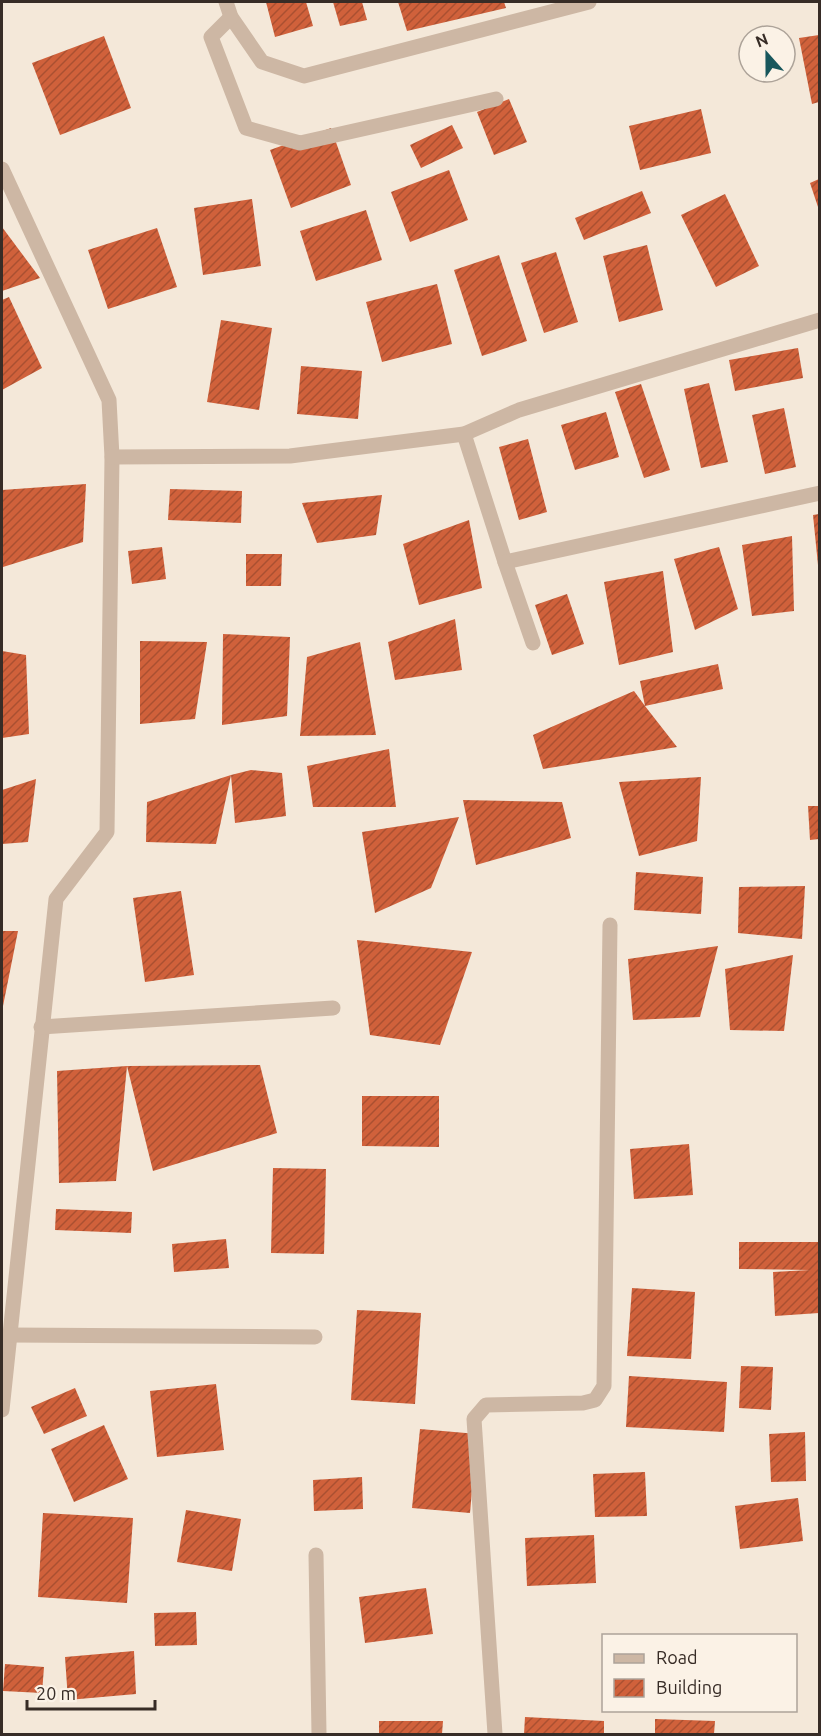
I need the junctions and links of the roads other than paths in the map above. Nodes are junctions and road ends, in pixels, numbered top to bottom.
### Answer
1 (226, 2) edge
2 (589, 2) edge
3 (231, 17) junction
4 (496, 99) dead end
5 (2, 169) edge
6 (819, 320) edge
7 (464, 434) junction
8 (112, 458) junction
9 (819, 493) edge
10 (505, 562) junction
11 (533, 642) dead end
12 (610, 925) dead end
13 (333, 1008) dead end
14 (41, 1027) junction
15 (9, 1335) junction
16 (315, 1337) dead end
17 (2, 1410) edge
18 (316, 1555) dead end
19 (319, 1734) edge
20 (495, 1734) edge

1 - 3 street
2 - 3 street
3 - 4 street
5 - 8 street
6 - 7 street
7 - 8 street
7 - 10 street
8 - 14 street
9 - 10 street
10 - 11 street
12 - 20 street
13 - 14 street
14 - 15 street
15 - 16 street
15 - 17 street
18 - 19 street

